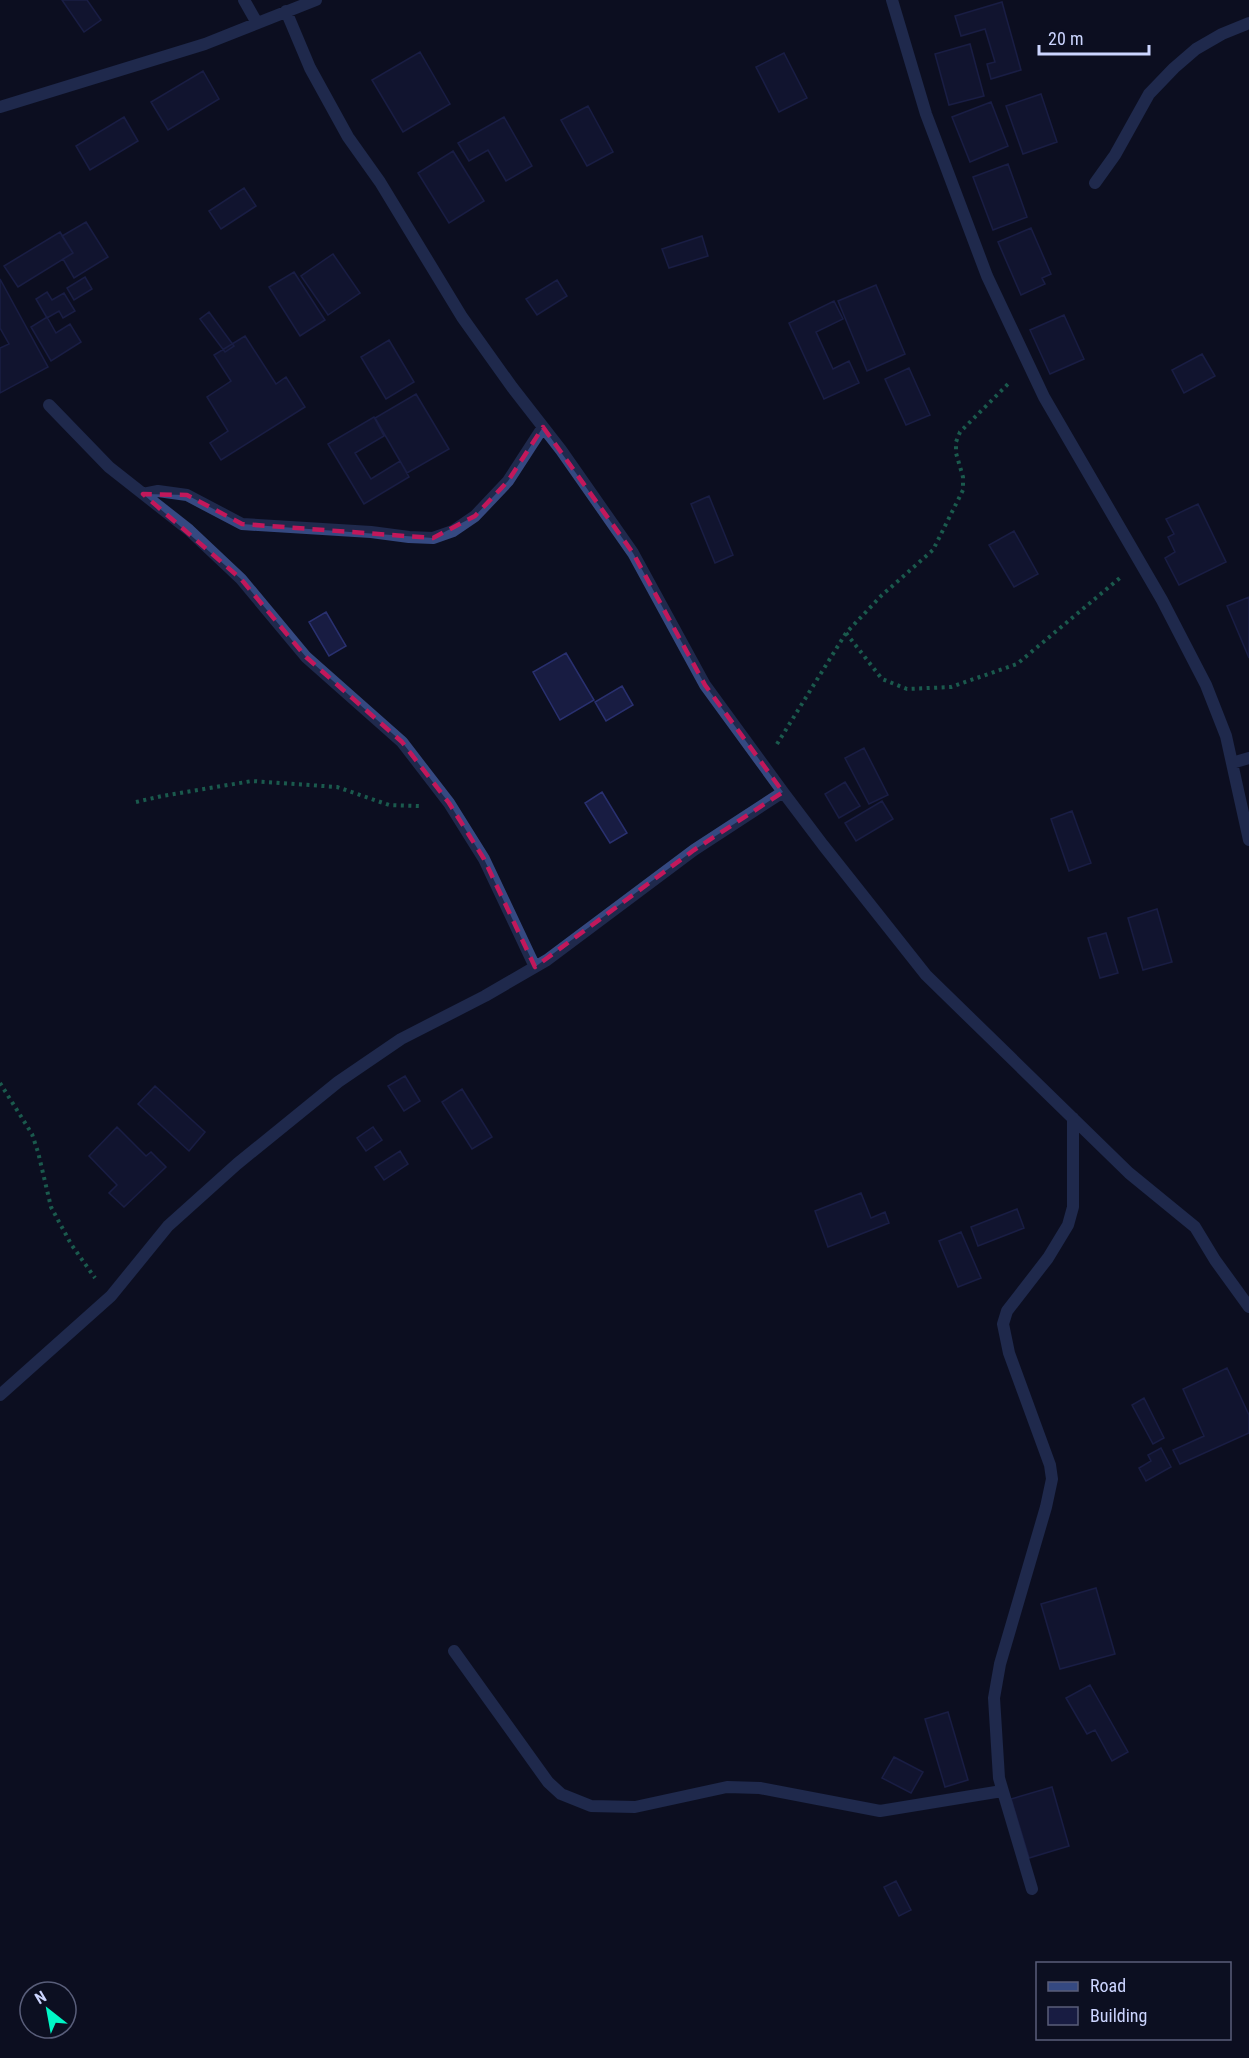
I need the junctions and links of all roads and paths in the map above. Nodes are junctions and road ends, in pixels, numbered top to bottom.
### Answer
1 (244, 0) edge
2 (316, 0) edge
3 (892, 0) edge
4 (286, 11) junction
5 (257, 23) junction
6 (1249, 23) edge
7 (0, 107) edge
8 (1095, 183) dead end
9 (1028, 364) junction
10 (49, 405) dead end
11 (543, 427) junction
12 (143, 494) junction
13 (1140, 561) junction
14 (846, 633) junction
15 (1249, 758) edge
16 (1232, 763) junction
17 (764, 765) junction
18 (783, 792) junction
19 (136, 802) dead end
20 (449, 802) junction
21 (1249, 840) edge
22 (535, 967) junction
23 (0, 1083) edge
24 (1073, 1118) junction
25 (111, 1296) junction
26 (1249, 1307) edge
27 (0, 1395) edge
28 (454, 1651) dead end
29 (1002, 1791) junction
30 (1032, 1889) dead end

1 - 5 street
2 - 4 street
3 - 9 street
4 - 5 street
4 - 11 street
5 - 7 street
6 - 8 street
9 - 13 street
9 - 14 path
10 - 12 street
11 - 12 street
11 - 17 street
12 - 20 street
13 - 14 path
13 - 16 street
14 - 17 path
15 - 16 street
16 - 21 street
17 - 18 street
18 - 22 street
18 - 24 street
19 - 20 path
20 - 22 street
22 - 25 street
23 - 25 path
24 - 26 street
24 - 29 street
25 - 27 street
28 - 29 street
29 - 30 street

